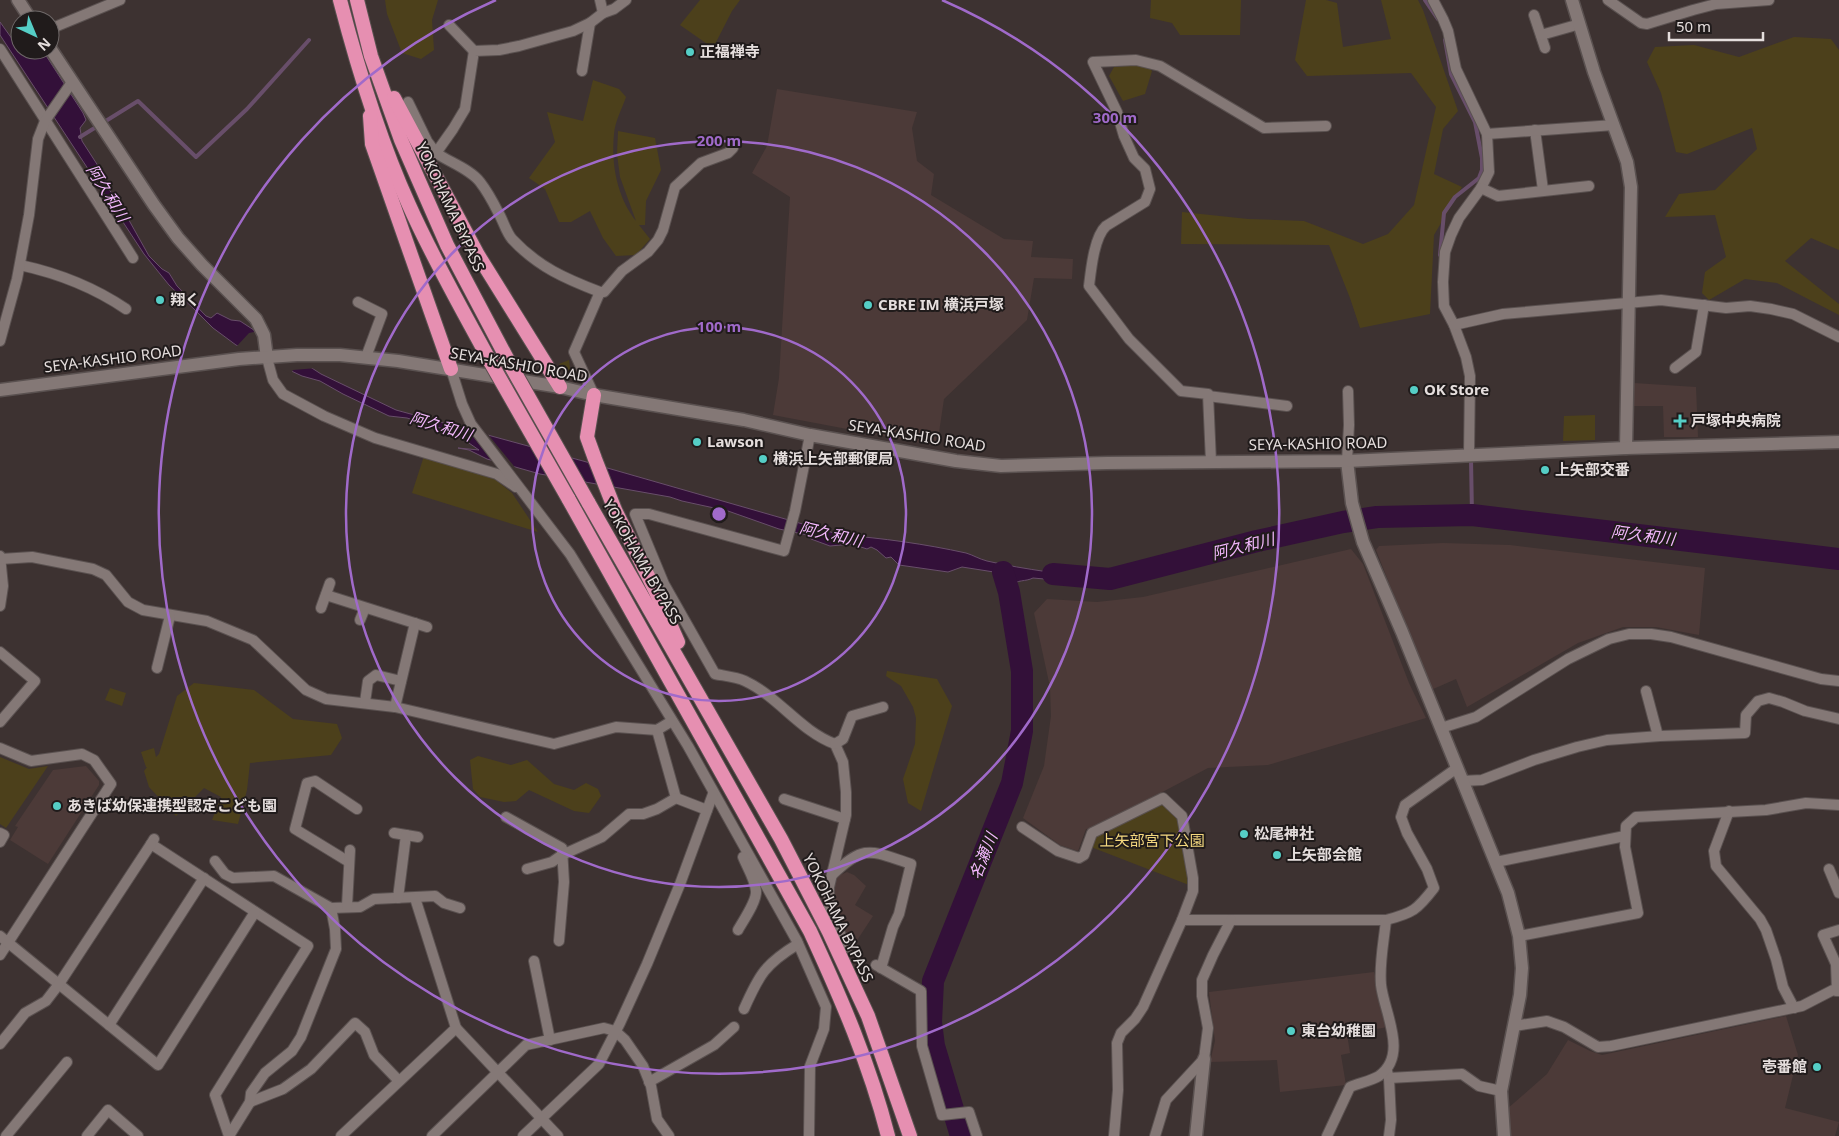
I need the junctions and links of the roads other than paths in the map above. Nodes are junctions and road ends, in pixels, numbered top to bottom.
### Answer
1 (120, 0) edge
2 (340, 0) edge
3 (357, 0) edge
4 (600, 0) edge
5 (626, 0) edge
6 (1433, 0) edge
7 (1572, 0) edge
8 (1608, 0) edge
9 (1769, 0) edge
10 (603, 13) junction
11 (1534, 15) dead end
12 (590, 23) junction
13 (1580, 24) junction
14 (60, 25) edge
15 (449, 25) dead end
16 (1541, 35) junction
17 (1545, 48) dead end
18 (0, 49) edge
19 (474, 51) junction
20 (371, 56) junction
21 (57, 60) edge
22 (582, 71) dead end
23 (71, 85) junction
24 (368, 100) junction
25 (408, 102) dead end
26 (47, 120) junction
27 (1614, 125) junction
28 (1326, 126) dead end
29 (1535, 130) junction
30 (1487, 134) junction
31 (734, 148) dead end
32 (436, 152) junction
33 (1589, 186) dead end
34 (1481, 188) junction
35 (1543, 190) junction
36 (133, 258) dead end
37 (20, 265) junction
38 (600, 292) junction
39 (358, 302) dead end
40 (1628, 302) junction
41 (1704, 305) junction
42 (126, 309) dead end
43 (1454, 325) junction
44 (1839, 338) edge
45 (0, 341) edge
46 (366, 357) junction
47 (267, 358) junction
48 (1675, 368) dead end
49 (451, 369) junction
50 (560, 387) junction
51 (0, 390) edge
52 (1348, 391) dead end
53 (594, 395) junction
54 (1208, 396) junction
55 (1287, 406) dead end
56 (810, 435) junction
57 (1839, 442) edge
58 (1626, 448) junction
59 (1469, 455) junction
60 (1347, 461) junction
61 (1211, 462) junction
62 (521, 490) junction
63 (1, 558) edge
64 (330, 583) dead end
65 (326, 595) junction
66 (0, 606) edge
67 (321, 608) dead end
68 (364, 608) junction
69 (170, 616) junction
70 (360, 620) dead end
71 (415, 624) junction
72 (427, 627) dead end
73 (0, 652) edge
74 (157, 668) dead end
75 (401, 681) junction
76 (1839, 681) edge
77 (1646, 691) dead end
78 (366, 702) junction
79 (395, 706) junction
80 (883, 707) dead end
81 (713, 719) junction
82 (1839, 719) edge
83 (672, 721) junction
84 (0, 722) edge
85 (1441, 728) junction
86 (658, 730) junction
87 (1658, 736) junction
88 (835, 744) junction
89 (0, 748) edge
90 (1459, 774) junction
91 (714, 794) junction
92 (676, 798) junction
93 (784, 799) dead end
94 (347, 802) junction
95 (1839, 805) edge
96 (357, 809) dead end
97 (706, 810) junction
98 (1729, 811) junction
99 (341, 812) dead end
100 (506, 817) dead end
101 (845, 819) junction
102 (1022, 827) dead end
103 (0, 833) edge
104 (394, 833) dead end
105 (406, 834) junction
106 (1625, 836) junction
107 (418, 837) dead end
108 (0, 842) edge
109 (743, 845) junction
110 (350, 850) dead end
111 (562, 854) junction
112 (215, 861) dead end
113 (349, 862) junction
114 (1496, 862) junction
115 (527, 869) dead end
116 (1829, 869) dead end
117 (832, 874) junction
118 (204, 878) junction
119 (1839, 893) edge
120 (398, 898) junction
121 (415, 898) junction
122 (347, 906) junction
123 (331, 908) junction
124 (460, 908) dead end
125 (255, 912) junction
126 (829, 912) junction
127 (1182, 920) junction
128 (1231, 920) junction
129 (1386, 920) junction
130 (738, 930) dead end
131 (1839, 930) edge
132 (829, 932) junction
133 (0, 936) edge
134 (1519, 936) junction
135 (559, 941) dead end
136 (9, 943) junction
137 (798, 944) junction
138 (847, 947) joint
139 (0, 955) edge
140 (534, 961) dead end
141 (59, 984) junction
142 (1838, 991) edge
143 (1794, 1008) junction
144 (744, 1009) dead end
145 (109, 1025) junction
146 (1514, 1026) junction
147 (734, 1027) dead end
148 (456, 1028) junction
149 (615, 1031) junction
150 (550, 1040) junction
151 (0, 1044) edge
152 (1204, 1059) junction
153 (66, 1062) dead end
154 (499, 1072) junction
155 (1387, 1073) junction
156 (399, 1080) junction
157 (872, 1080) junction
158 (649, 1082) junction
159 (1501, 1091) junction
160 (250, 1102) junction
161 (541, 1118) junction
162 (6, 1136) edge
163 (87, 1136) edge
164 (138, 1136) edge
165 (229, 1136) edge
166 (341, 1136) edge
167 (432, 1136) edge
168 (523, 1136) edge
169 (558, 1136) edge
170 (669, 1136) edge
171 (809, 1136) edge
172 (878, 1136) edge
173 (888, 1136) edge
174 (910, 1136) edge
175 (978, 1136) edge
176 (1114, 1136) edge
177 (1155, 1136) edge
178 (1196, 1136) edge
179 (1327, 1136) edge
180 (1389, 1136) edge
181 (1504, 1136) edge

1 - 14 street
2 - 24 highway, YOKOHAMA BYPASS
3 - 20 highway, YOKOHAMA BYPASS
4 - 10 street
5 - 10 street
6 - 30 street
7 - 13 main road
8 - 9 street
10 - 12 street
11 - 16 street
12 - 19 street
12 - 22 street
13 - 16 street
13 - 27 main road
15 - 19 street
16 - 17 street
18 - 26 street
19 - 32 street
20 - 50 highway
20 - 81 highway, YOKOHAMA BYPASS, bridge
21 - 23 main road
23 - 26 street
23 - 47 main road
24 - 49 highway
24 - 157 highway, YOKOHAMA BYPASS, bridge
25 - 32 street
26 - 36 street
26 - 37 street
27 - 29 street
27 - 40 main road
28 - 54 street
29 - 30 street
29 - 35 street
30 - 34 street
31 - 38 street
32 - 38 street
33 - 35 street
34 - 35 street
34 - 43 street
37 - 42 street
37 - 45 street
38 - 53 street
39 - 46 street
40 - 41 street
40 - 43 street
40 - 58 main road
41 - 44 street
41 - 48 street
43 - 59 street
46 - 47 main road, SEYA-KASHIO ROAD
46 - 49 main road, SEYA-KASHIO ROAD
47 - 51 main road, SEYA-KASHIO ROAD
47 - 62 street
49 - 50 main road, SEYA-KASHIO ROAD
49 - 62 street
50 - 53 main road, SEYA-KASHIO ROAD
52 - 60 street
53 - 56 main road, SEYA-KASHIO ROAD
53 - 81 highway
54 - 55 street
54 - 61 street
56 - 61 main road, SEYA-KASHIO ROAD
56 - 88 street
57 - 58 main road, SEYA-KASHIO ROAD
58 - 59 main road, SEYA-KASHIO ROAD
59 - 60 main road, SEYA-KASHIO ROAD
60 - 61 main road, SEYA-KASHIO ROAD
60 - 85 main road
62 - 83 street
63 - 66 street
63 - 69 street
64 - 65 street
65 - 67 street
65 - 68 street
68 - 70 street
68 - 71 street
69 - 74 street
69 - 78 street
71 - 72 street
71 - 75 street
73 - 84 street
75 - 78 street
75 - 79 street
76 - 85 street
77 - 87 street
78 - 79 street
79 - 86 street
80 - 88 street
81 - 132 highway, YOKOHAMA BYPASS
82 - 87 street
83 - 86 street
83 - 91 street
85 - 90 main road
86 - 92 street
87 - 90 street
88 - 101 street
89 - 136 street
90 - 114 main road
90 - 129 street
91 - 97 street
91 - 109 street
92 - 97 street
92 - 111 street
93 - 101 street
94 - 96 street
94 - 99 street
94 - 113 street
95 - 98 street
97 - 149 street
98 - 106 street
98 - 143 street
100 - 111 street
101 - 117 street
102 - 127 street
103 - 108 street
104 - 105 street
105 - 107 street
105 - 120 street
106 - 114 street
106 - 134 street
109 - 130 street
109 - 137 street
110 - 113 street
111 - 115 street
111 - 135 street
112 - 123 street
113 - 122 street
114 - 134 main road
116 - 119 street
117 - 126 street
117 - 175 street
118 - 125 street
118 - 141 street
118 - 145 street
120 - 121 street
120 - 122 street
121 - 124 street
121 - 148 street
122 - 123 street
123 - 160 street
125 - 145 street
125 - 165 street
126 - 132 highway
126 - 138 street
127 - 128 street
127 - 176 street
128 - 129 street
128 - 152 street
129 - 155 street
131 - 142 street
132 - 138 highway
132 - 174 highway, YOKOHAMA BYPASS
133 - 136 street
134 - 146 main road
136 - 139 street
136 - 141 street
137 - 144 street
137 - 171 street
140 - 150 street
141 - 145 street
141 - 151 street
142 - 143 street
143 - 146 street
146 - 159 main road
147 - 158 street
148 - 154 street
148 - 156 street
149 - 150 street
149 - 158 street
149 - 161 street
150 - 154 street
152 - 177 street
152 - 178 main road
153 - 162 street
154 - 161 street
154 - 167 street
155 - 159 street
155 - 179 street
155 - 180 street
156 - 160 street
156 - 166 street
157 - 172 highway
157 - 173 highway, YOKOHAMA BYPASS
158 - 170 street
159 - 181 main road
160 - 165 street
161 - 168 street
161 - 169 street
163 - 164 street

